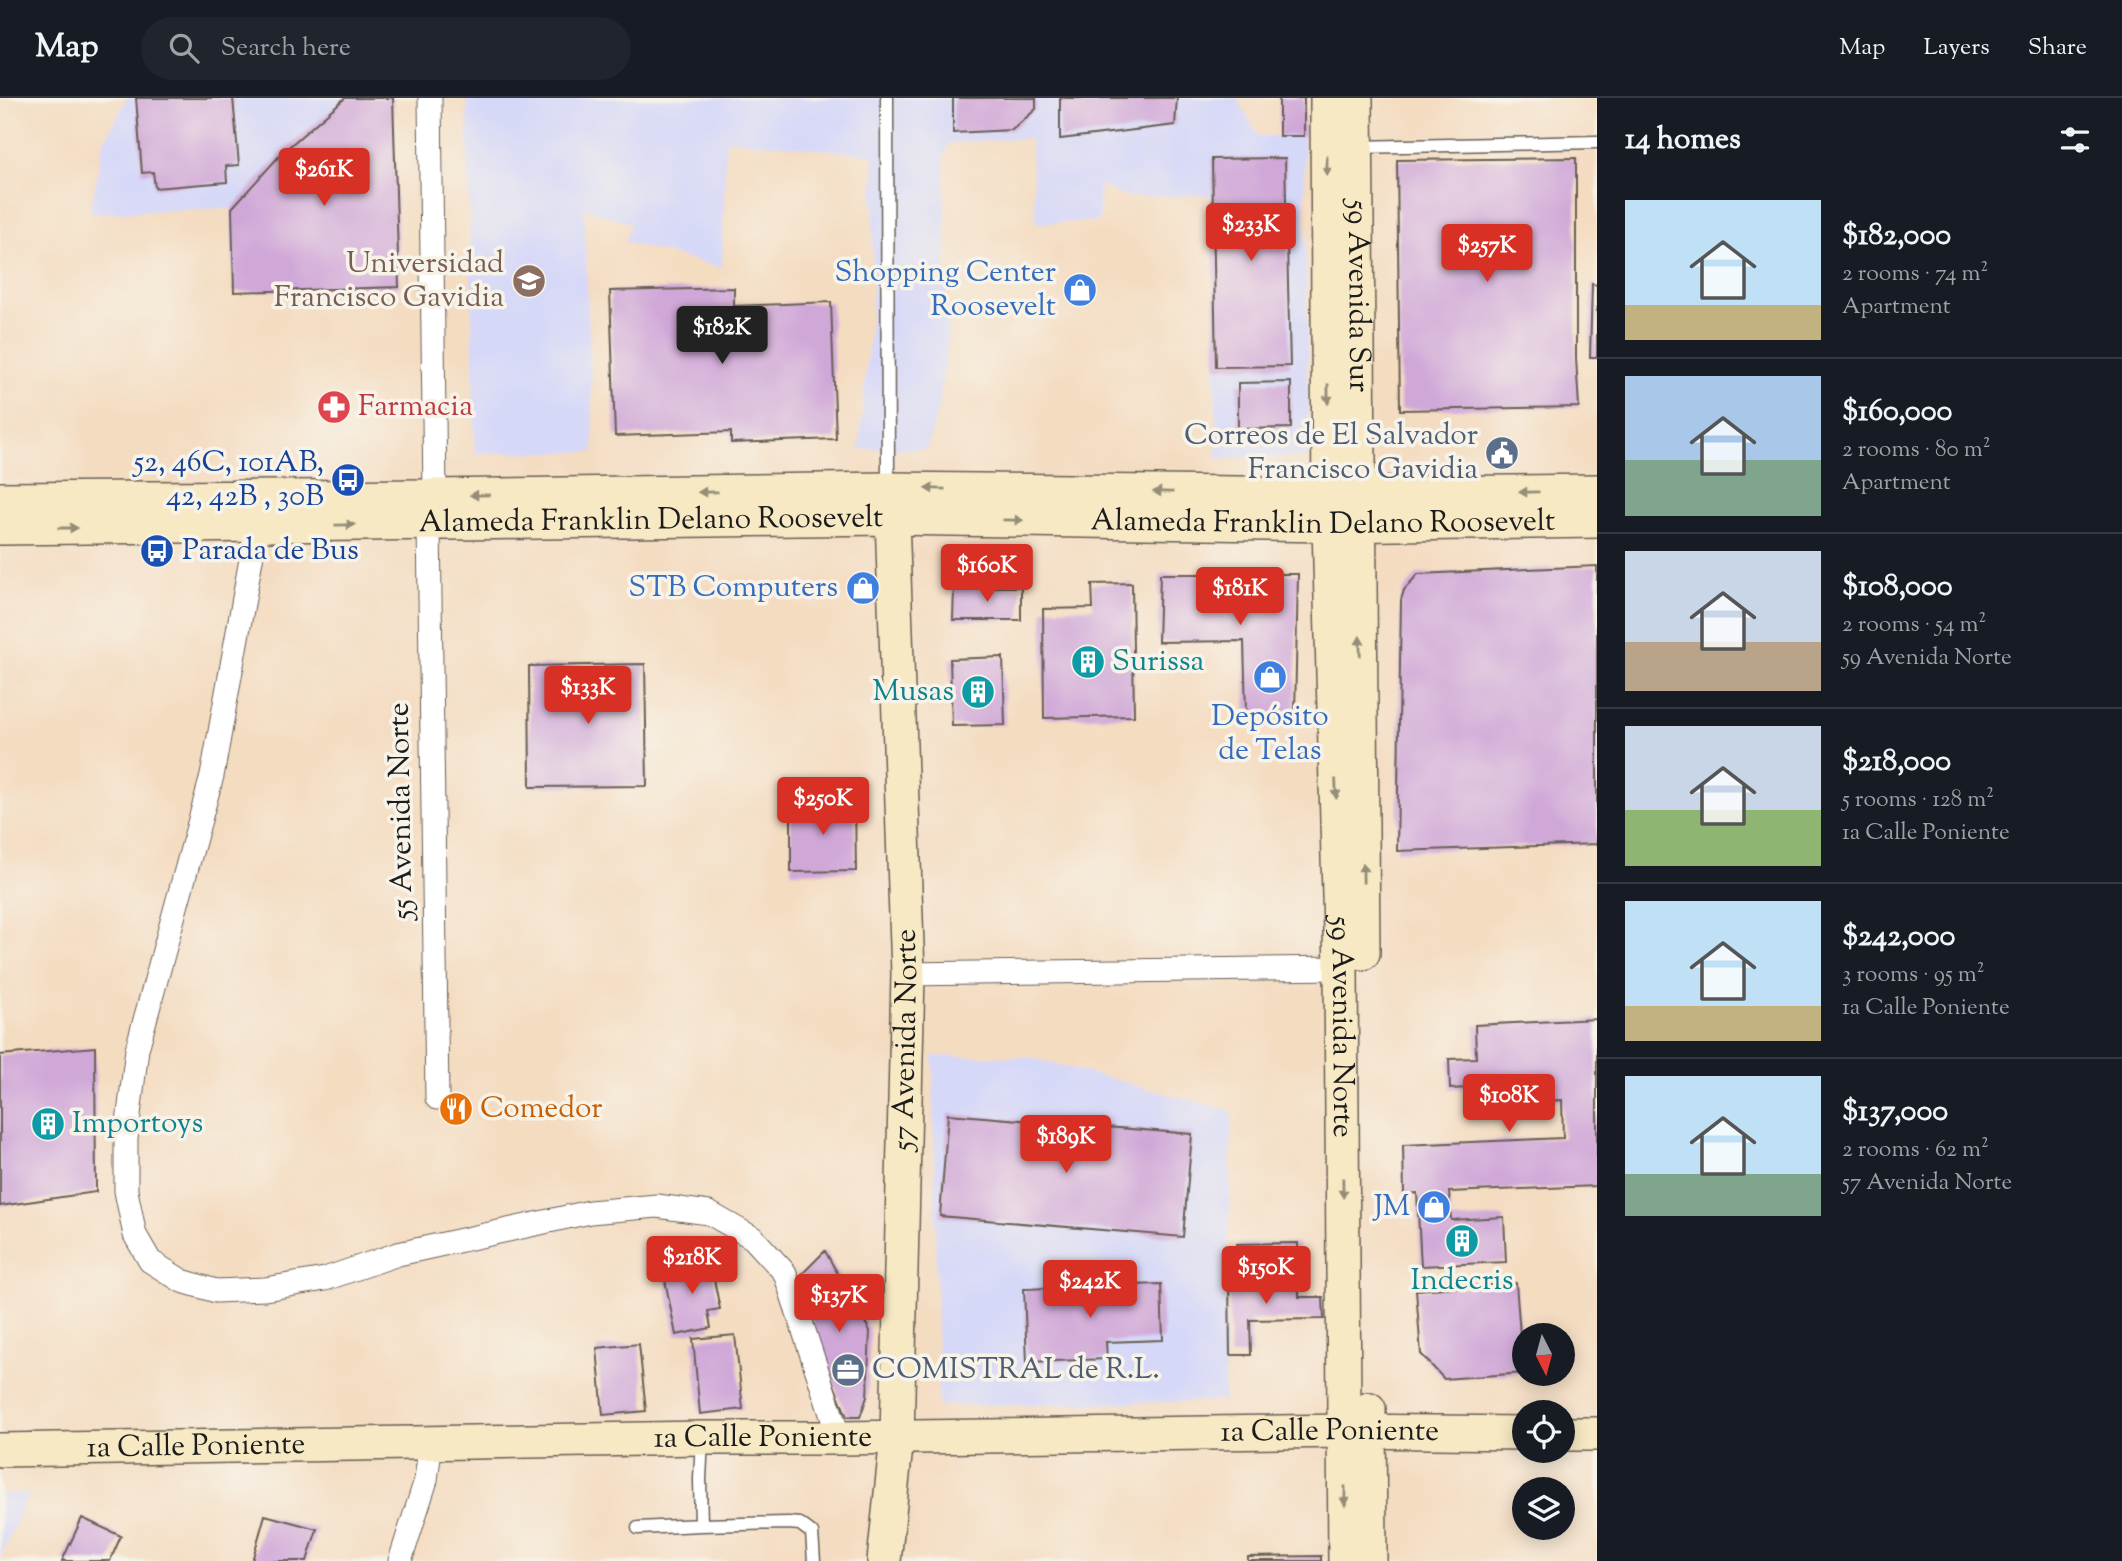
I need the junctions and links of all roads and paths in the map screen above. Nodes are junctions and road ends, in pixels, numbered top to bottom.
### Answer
1 (430, 98) edge
2 (887, 98) edge
3 (1327, 98) edge
4 (1356, 98) edge
5 (1597, 142) edge
6 (1356, 147) junction
7 (1597, 491) edge
8 (0, 499) edge
9 (890, 503) junction
10 (1343, 509) junction
11 (432, 510) junction
12 (1597, 521) edge
13 (257, 526) junction
14 (0, 528) edge
15 (1341, 968) junction
16 (908, 974) junction
17 (437, 1098) dead end
18 (1357, 1431) junction
19 (1512, 1433) edge
20 (1575, 1434) edge
21 (1597, 1434) edge
22 (897, 1437) junction
23 (702, 1438) junction
24 (839, 1438) junction
25 (431, 1441) junction
26 (0, 1450) edge
27 (701, 1525) junction
28 (638, 1528) dead end
29 (400, 1561) edge
30 (814, 1561) edge
31 (884, 1561) edge
32 (1345, 1561) edge
33 (1370, 1561) edge

1 - 11 street, 55 Avenida Norte
2 - 9 lane
3 -> 10 main road, 59 Avenida Sur
4 - 6 main road, 59 Avenida Sur
5 - 6 lane
6 - 10 main road, 59 Avenida Sur
7 -> 10 main road, Alameda Franklin Delano Roosevelt
8 - 11 main road, Alameda Franklin Delano Roosevelt
9 - 10 main road, Alameda Franklin Delano Roosevelt
9 - 11 main road, Alameda Franklin Delano Roosevelt
9 - 16 main road, 57 Avenida Norte
10 - 12 main road, Alameda Franklin Delano Roosevelt
10 -> 15 main road, 59 Avenida Norte
18 -> 10 main road, 59 Avenida Norte
13 -> 11 main road, Alameda Franklin Delano Roosevelt
11 - 17 street, 55 Avenida Norte
14 -> 13 main road, Alameda Franklin Delano Roosevelt
13 - 24 street
15 - 16 street
15 -> 18 main road, 59 Avenida Norte
16 - 22 main road, 57 Avenida Norte
18 - 19 main road, 1a Calle Poniente
18 - 22 main road, 1a Calle Poniente
18 -> 32 main road, 59 Avenida Norte
18 - 33 main road, 59 Avenida Norte
20 - 21 main road
22 - 24 main road, 1a Calle Poniente
22 - 31 main road, 57 Avenida Norte
23 - 24 main road, 1a Calle Poniente
23 - 25 main road, 1a Calle Poniente
23 - 27 lane
25 - 26 main road, 1a Calle Poniente
25 - 29 street
27 - 28 lane
27 - 30 lane

